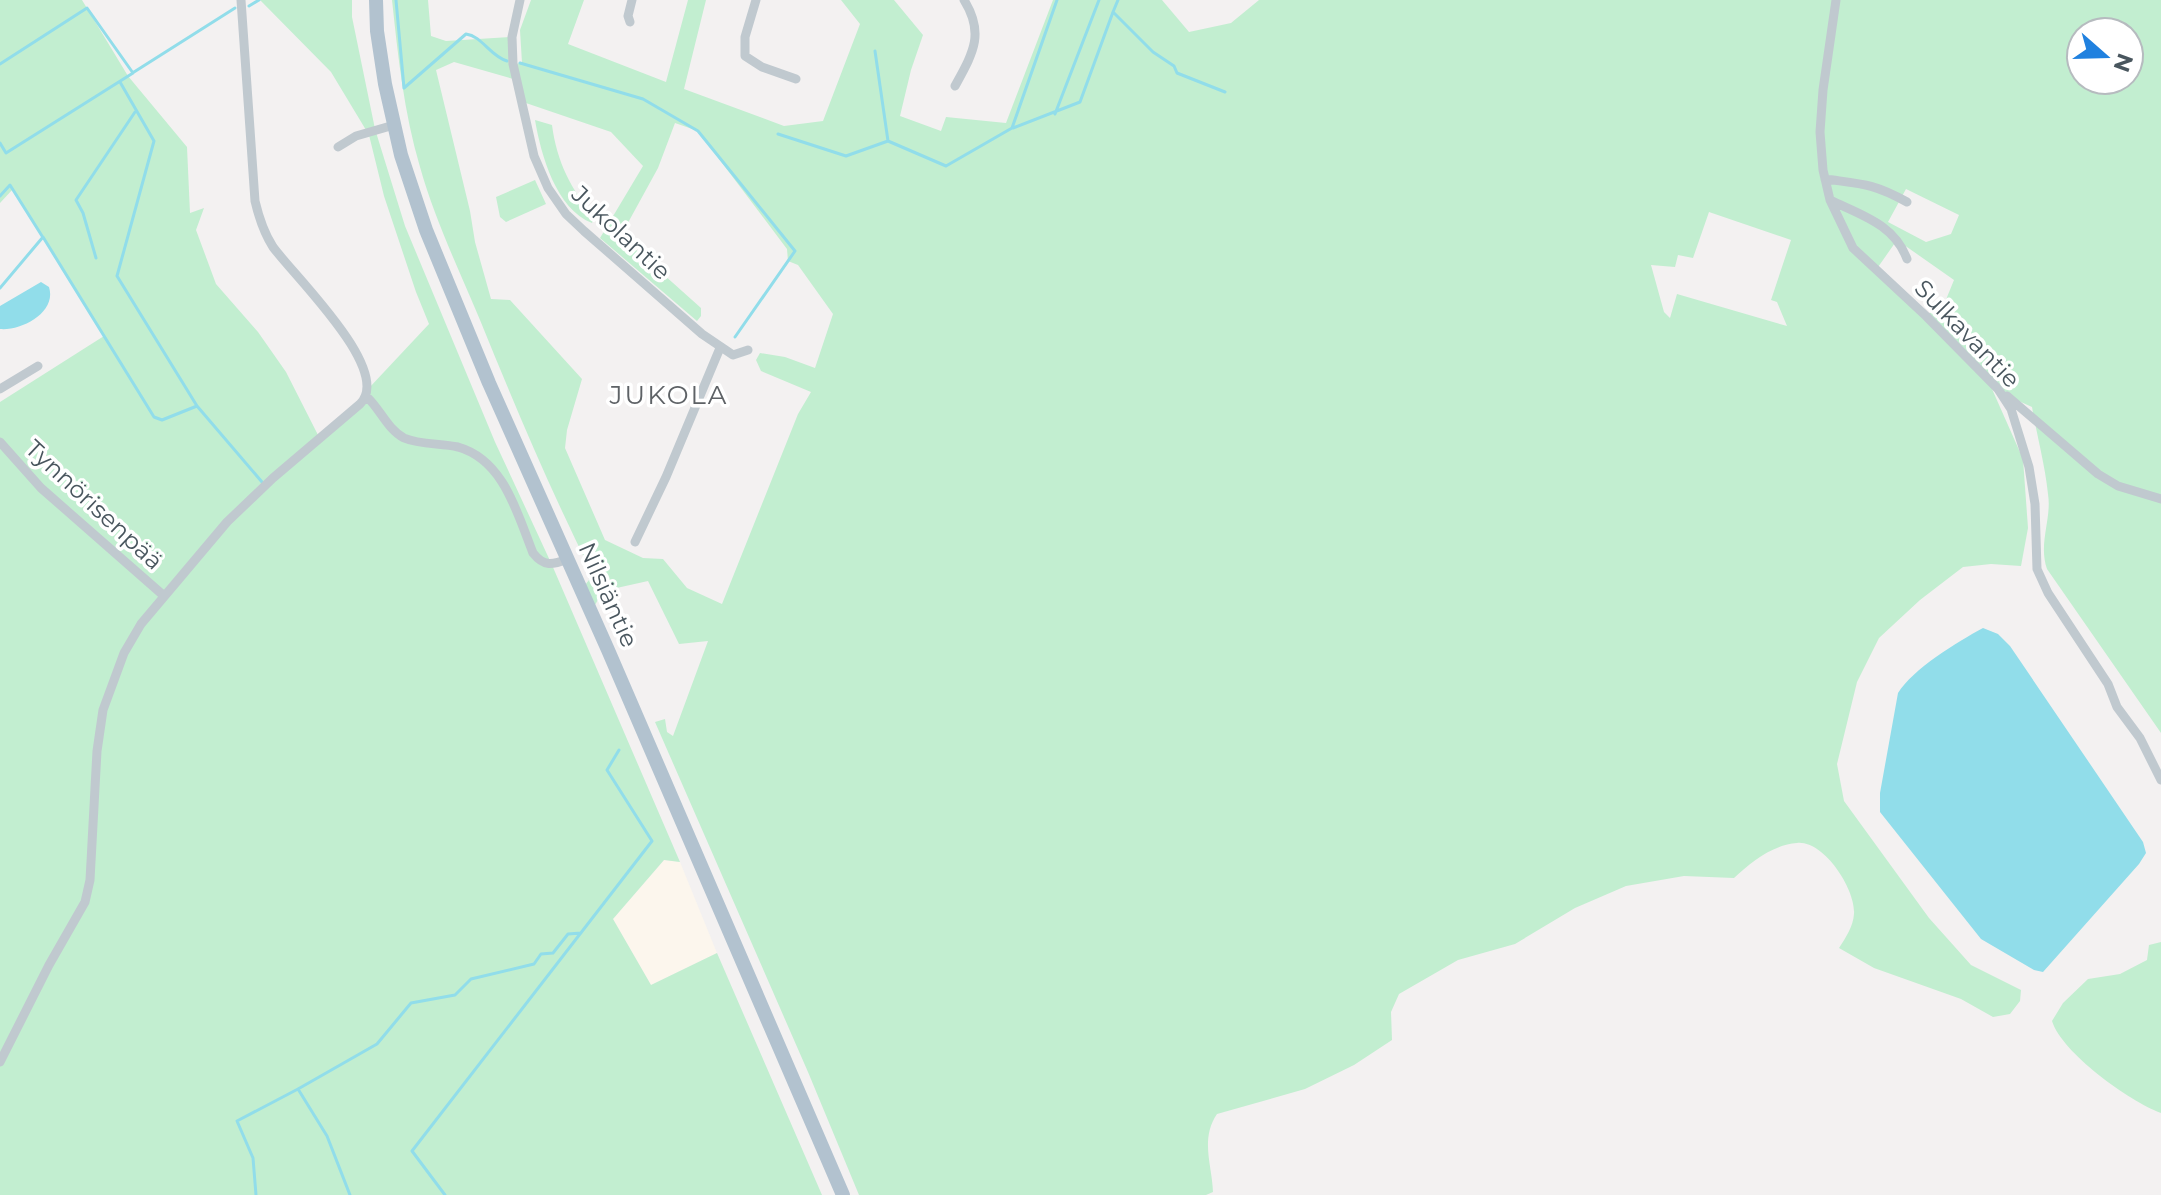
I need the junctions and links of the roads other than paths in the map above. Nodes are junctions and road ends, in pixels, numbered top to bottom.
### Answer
1 (241, 0) edge
2 (376, 0) edge
3 (520, 0) edge
4 (632, 0) edge
5 (756, 0) edge
6 (964, 0) edge
7 (1836, 0) edge
8 (630, 22) dead end
9 (796, 79) dead end
10 (955, 86) dead end
11 (394, 125) junction
12 (338, 147) dead end
13 (1825, 179) junction
14 (1830, 200) junction
15 (1907, 202) dead end
16 (1907, 259) dead end
17 (720, 348) junction
18 (748, 350) dead end
19 (38, 366) dead end
20 (0, 389) edge
21 (1998, 389) junction
22 (367, 397) junction
23 (0, 442) edge
24 (2161, 499) edge
25 (635, 542) dead end
26 (568, 559) junction
27 (163, 595) junction
28 (2161, 780) edge
29 (0, 1062) edge
30 (843, 1195) edge

1 - 22 street
2 - 11 main road, Nilsiäntie
3 - 17 street, Jukolantie
4 - 8 street
5 - 9 street
6 - 10 street
7 - 13 street, Sulkavantie
11 - 12 street
11 - 26 main road, Nilsiäntie
13 - 14 street, Sulkavantie
13 - 15 street
14 - 16 street
14 - 21 street, Sulkavantie
17 - 18 street
17 - 25 street
19 - 20 street
21 - 24 street
21 - 28 street, Sulkavantie
22 - 26 street
22 - 27 street
23 - 27 street, Tynnörisenpää
26 - 30 main road, Nilsiäntie
27 - 29 street

